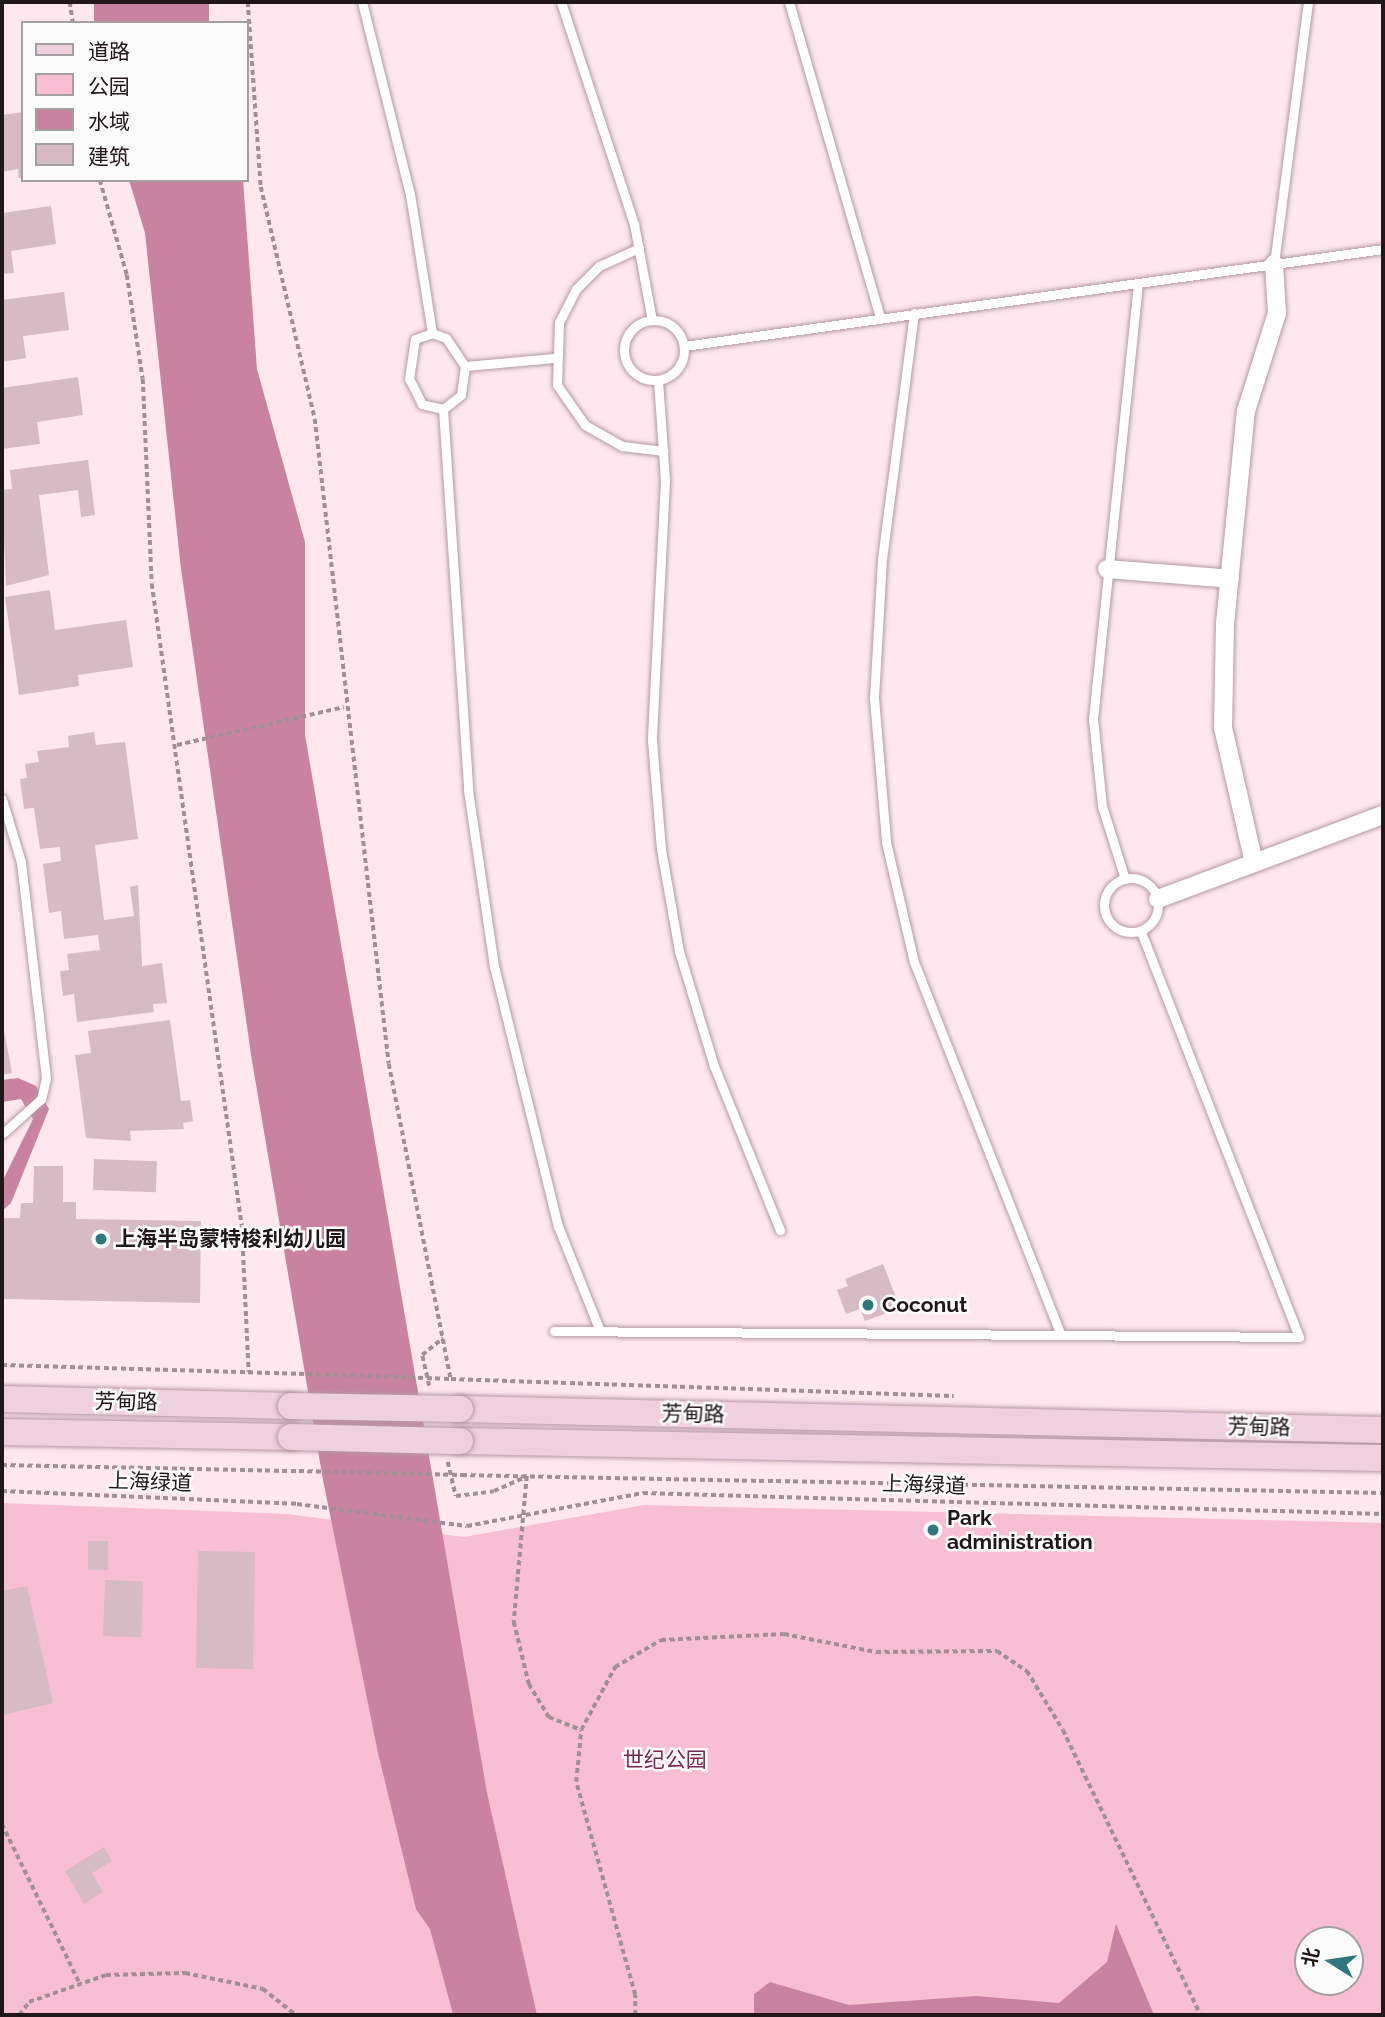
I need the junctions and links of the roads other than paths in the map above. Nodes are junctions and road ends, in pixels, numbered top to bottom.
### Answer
1 (362, 2) edge
2 (561, 2) edge
3 (789, 2) edge
4 (1308, 2) edge
5 (639, 248) junction
6 (1383, 249) edge
7 (1274, 264) junction
8 (1138, 283) junction
9 (914, 313) junction
10 (880, 318) junction
11 (652, 320) junction
12 (432, 333) junction
13 (684, 346) junction
14 (555, 358) junction
15 (465, 366) junction
16 (658, 380) junction
17 (443, 409) junction
18 (664, 451) junction
19 (1107, 569) junction
20 (1230, 579) junction
21 (2, 799) edge
22 (1383, 815) edge
23 (1254, 863) junction
24 (1125, 879) junction
25 (1158, 899) junction
26 (1141, 931) junction
27 (2, 1134) edge
28 (780, 1230) dead end
29 (554, 1331) dead end
30 (600, 1331) junction
31 (1061, 1335) junction
32 (2, 1399) edge
33 (1383, 1430) edge
34 (2, 1432) edge
35 (1383, 1458) edge

1 - 12 lane
2 - 5 lane
3 - 10 lane
4 - 7 lane
5 - 11 lane
5 - 14 lane
6 - 7 lane
7 - 8 lane
7 - 20 street
8 - 9 lane
8 - 19 lane
9 - 10 lane
9 - 31 lane
10 - 13 lane
11 - 13 lane
11 - 16 lane
12 - 15 lane
12 - 17 lane
13 - 16 lane
14 - 15 lane
14 - 18 lane
15 - 17 lane
16 - 18 lane
17 - 30 lane
18 - 28 lane
19 - 20 street
19 - 24 lane
20 - 23 street
21 - 27 lane
22 - 23 street
23 - 25 street
24 - 25 lane
24 - 26 lane
25 - 26 lane
26 - 31 lane
29 - 30 lane
30 - 31 lane
32 - 33 main road, 芳甸路, bridge
34 - 35 main road, 芳甸路, bridge

